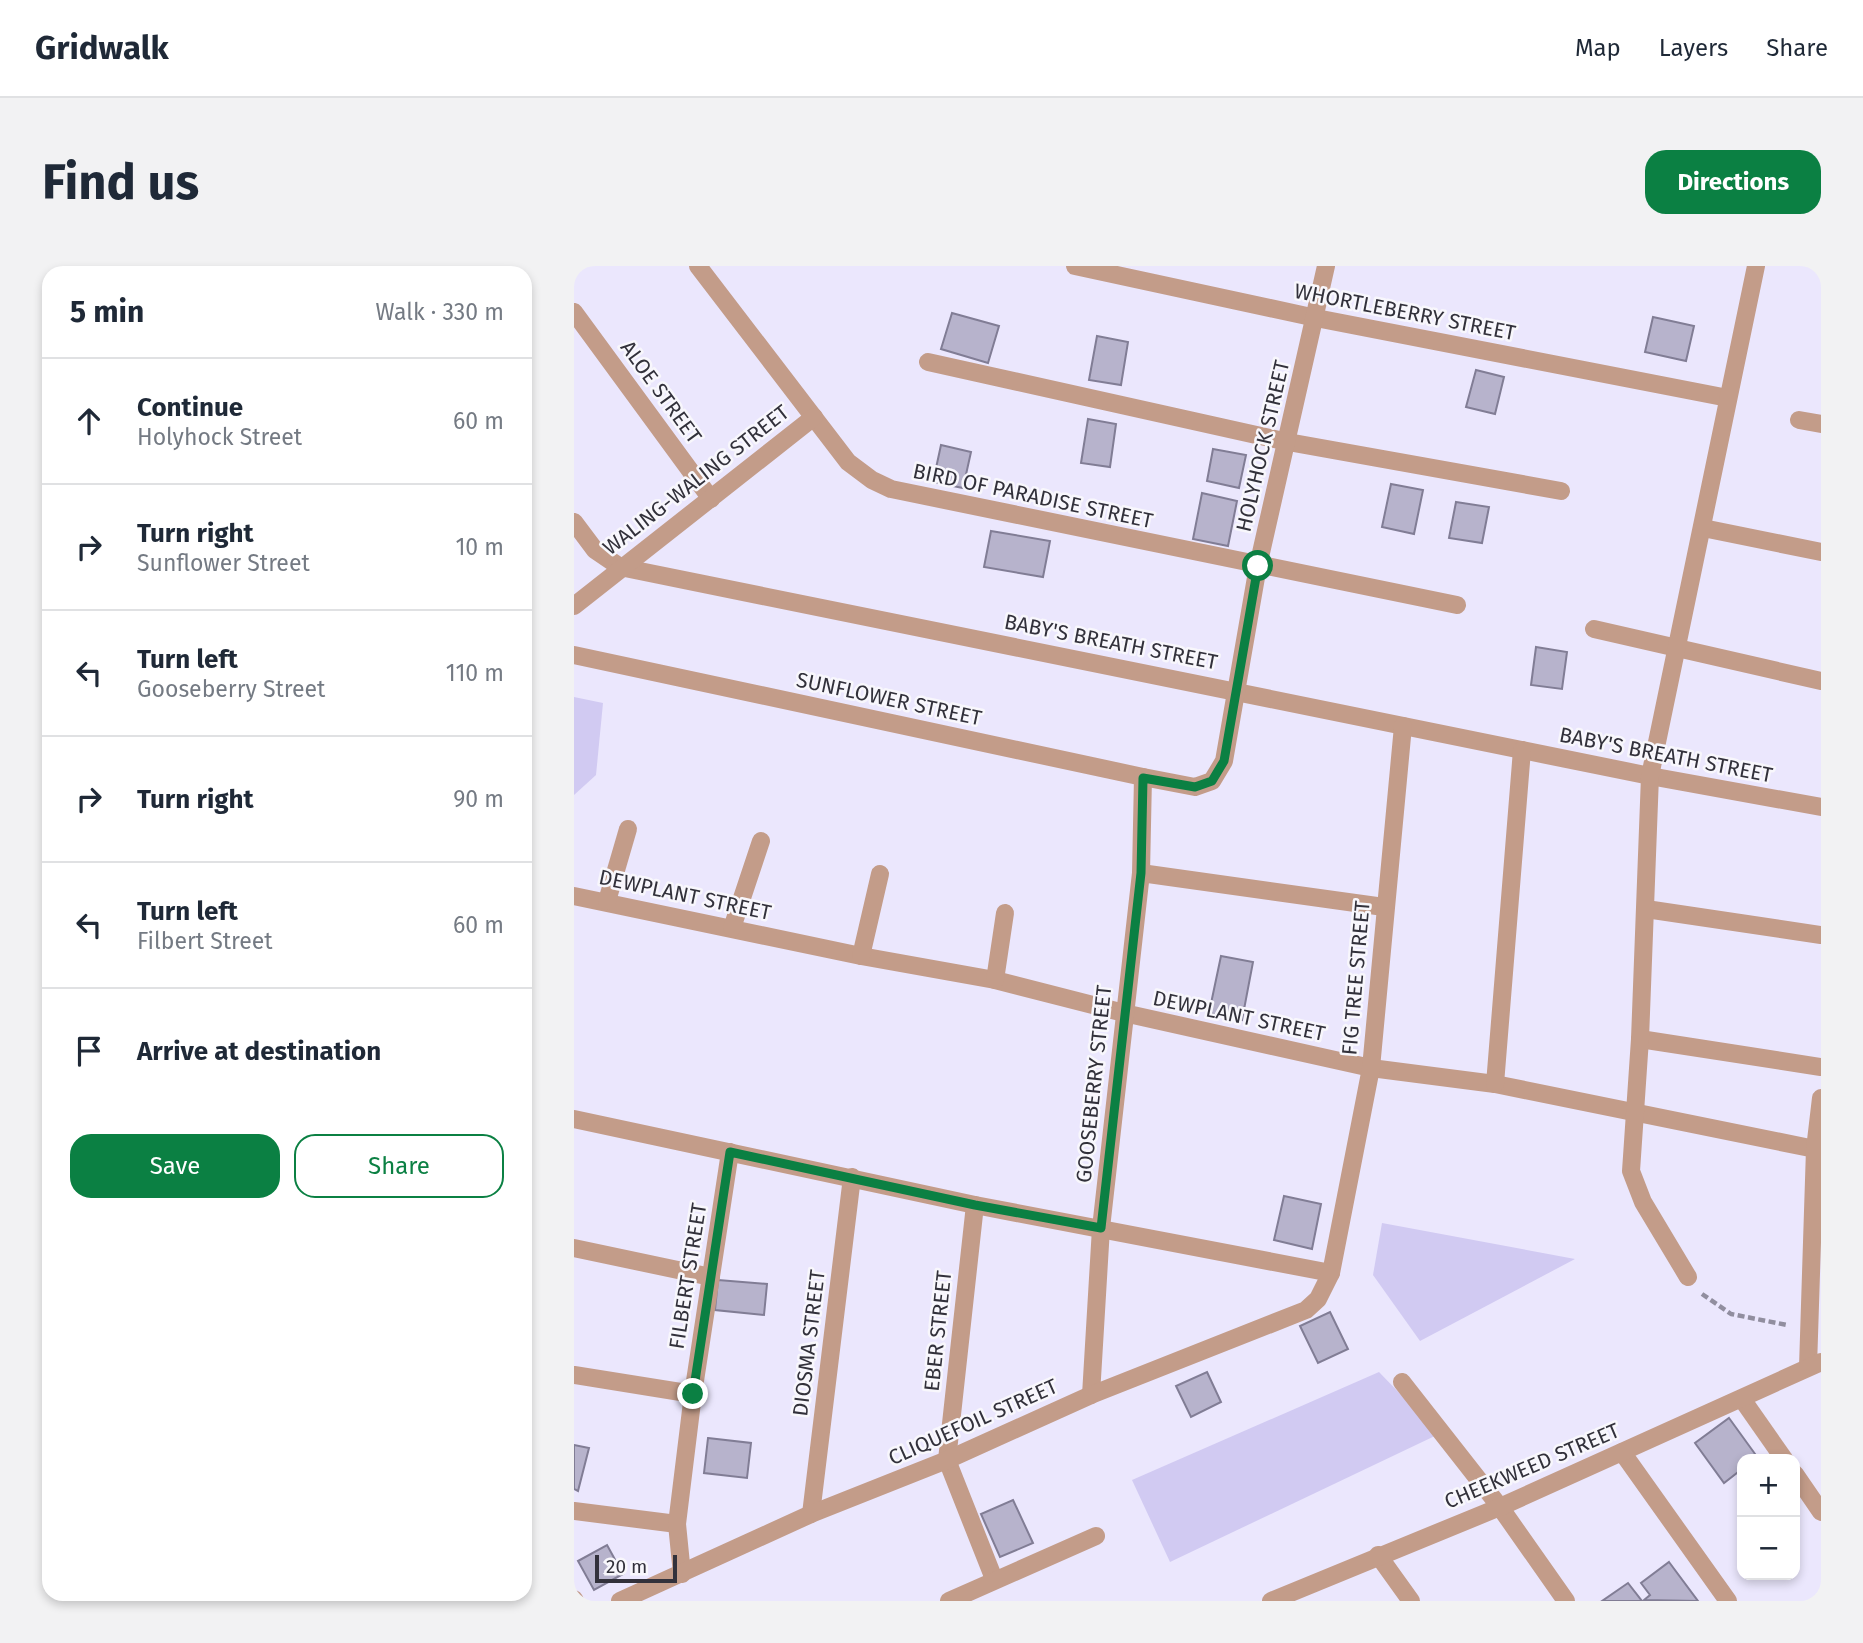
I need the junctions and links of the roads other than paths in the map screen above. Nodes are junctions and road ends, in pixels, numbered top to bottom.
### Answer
1 (698, 266) edge
2 (1075, 266) edge
3 (1326, 266) edge
4 (1756, 266) edge
5 (574, 312) edge
6 (1316, 318) junction
7 (928, 362) dead end
8 (1728, 398) junction
9 (814, 416) junction
10 (1799, 420) dead end
11 (1821, 424) edge
12 (1287, 442) junction
13 (1561, 491) dead end
14 (711, 499) junction
15 (574, 522) edge
16 (1703, 528) junction
17 (1821, 552) edge
18 (1258, 566) junction
19 (620, 567) junction
20 (581, 591) edge
21 (1457, 605) dead end
22 (574, 606) edge
23 (1594, 629) dead end
24 (1678, 647) junction
25 (574, 655) edge
26 (1821, 681) edge
27 (1236, 690) junction
28 (1403, 726) junction
29 (1522, 750) junction
30 (1650, 776) junction
31 (1143, 778) junction
32 (1195, 787) joint
33 (1821, 807) edge
34 (628, 830) dead end
35 (761, 841) dead end
36 (1141, 873) junction
37 (880, 874) dead end
38 (574, 896) edge
39 (607, 901) junction
40 (1384, 907) junction
41 (1646, 909) junction
42 (1005, 913) dead end
43 (732, 928) junction
44 (1821, 935) edge
45 (861, 956) junction
46 (995, 980) junction
47 (1124, 1013) junction
48 (1640, 1039) junction
49 (1821, 1067) edge
50 (1371, 1068) junction
51 (1494, 1084) junction
52 (1821, 1098) edge
53 (1634, 1113) junction
54 (574, 1119) edge
55 (1815, 1149) junction
56 (730, 1152) junction
57 (852, 1177) junction
58 (975, 1205) junction
59 (1101, 1228) junction
60 (574, 1248) edge
61 (1331, 1273) junction
62 (711, 1277) junction
63 (1688, 1277) road end
64 (1815, 1365) edge
65 (574, 1375) edge
66 (1402, 1382) dead end
67 (693, 1394) junction
68 (1091, 1395) junction
69 (1742, 1399) junction
70 (1622, 1452) junction
71 (1780, 1454) edge
72 (947, 1460) junction
73 (1800, 1481) edge
74 (1500, 1507) junction
75 (574, 1511) edge
76 (1821, 1512) edge
77 (811, 1514) junction
78 (677, 1524) junction
79 (1096, 1536) dead end
80 (1378, 1555) junction
81 (682, 1574) junction
82 (994, 1579) junction
83 (620, 1601) edge
84 (949, 1601) edge
85 (1271, 1601) edge
86 (1411, 1601) edge
87 (1566, 1601) edge
88 (1728, 1601) edge

1 - 9 street, BIRD OF PARADISE STREET
2 - 6 street, WHORTLEBERRY STREET
3 - 6 street, HOLYHOCK STREET
4 - 8 street
5 - 14 street, ALOE STREET
6 - 8 street, WHORTLEBERRY STREET
6 - 12 street, HOLYHOCK STREET
7 - 12 street
8 - 16 street
9 - 14 street, WALING-WALING STREET
9 - 18 street, BIRD OF PARADISE STREET
10 - 11 street
12 - 13 street
12 - 18 street, HOLYHOCK STREET
14 - 19 street, WALING-WALING STREET
15 - 19 street, BABY'S BREATH STREET
16 - 17 street
16 - 24 street
18 - 21 street, BIRD OF PARADISE STREET
18 - 27 street, HOLYHOCK STREET
19 - 20 street, WALING-WALING STREET
19 - 27 street, BABY'S BREATH STREET
20 - 22 street, WALING-WALING STREET
23 - 24 street
24 - 26 street
24 - 30 street
25 - 31 street, SUNFLOWER STREET
27 - 28 street, BABY'S BREATH STREET
27 - 32 street, HOLYHOCK STREET
28 - 29 street, BABY'S BREATH STREET
28 - 40 street, FIG TREE STREET
29 - 30 street, BABY'S BREATH STREET
29 - 51 street
30 - 33 street, BABY'S BREATH STREET
30 - 41 street
31 - 32 street, SUNFLOWER STREET
31 - 36 street, GOOSEBERRY STREET
34 - 39 street
35 - 43 street
36 - 40 street
36 - 47 street, GOOSEBERRY STREET
37 - 45 street
38 - 39 street, DEWPLANT STREET
39 - 43 street, DEWPLANT STREET
40 - 50 street, FIG TREE STREET
41 - 44 street
41 - 48 street
42 - 46 street
43 - 45 street, DEWPLANT STREET
45 - 46 street, DEWPLANT STREET
46 - 47 street, DEWPLANT STREET
47 - 50 street, DEWPLANT STREET
47 - 59 street, GOOSEBERRY STREET
48 - 49 street
48 - 53 street
50 - 51 street, DEWPLANT STREET
50 - 61 street, FIG TREE STREET
51 - 53 street, DEWPLANT STREET
52 - 55 street, CHEEKWEED STREET
53 - 55 street, DEWPLANT STREET
53 - 63 street
54 - 56 street
55 - 64 street, CHEEKWEED STREET
56 - 57 street
56 - 62 street, FILBERT STREET
57 - 58 street
57 - 77 street, DIOSMA STREET
58 - 59 street
58 - 72 street, EBER STREET
59 - 61 street
59 - 68 street, GOOSEBERRY STREET
60 - 62 street
61 - 68 street, CLIQUEFOIL STREET
62 - 67 street, FILBERT STREET
64 - 69 street, CHEEKWEED STREET
65 - 67 street
66 - 74 street
67 - 78 street, FILBERT STREET
68 - 72 street, CLIQUEFOIL STREET
69 - 70 street, CHEEKWEED STREET
69 - 71 street
70 - 74 street, CHEEKWEED STREET
70 - 88 street
72 - 77 street, CLIQUEFOIL STREET
72 - 82 street, EBER STREET
73 - 76 street
74 - 80 street, CHEEKWEED STREET
74 - 87 street
75 - 78 street
77 - 81 street, CLIQUEFOIL STREET
78 - 81 street, FILBERT STREET
79 - 82 street
80 - 85 street, CHEEKWEED STREET
80 - 86 street
81 - 83 street, CLIQUEFOIL STREET
82 - 84 street

